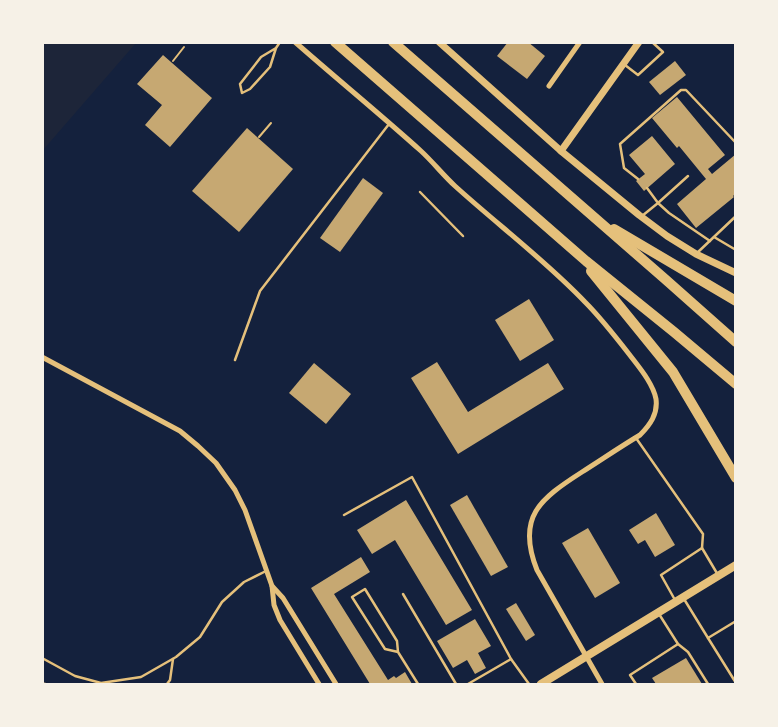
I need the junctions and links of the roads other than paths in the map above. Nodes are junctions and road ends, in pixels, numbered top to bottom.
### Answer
1 (280, 42) edge
2 (295, 42) edge
3 (335, 42) edge
4 (393, 42) edge
5 (439, 42) edge
6 (580, 42) edge
7 (639, 42) edge
8 (652, 42) edge
9 (276, 48) junction
10 (623, 64) junction
11 (549, 86) dead end
12 (389, 124) junction
13 (736, 143) edge
14 (562, 151) junction
15 (688, 176) dead end
16 (638, 179) dead end
17 (646, 188) dead end
18 (420, 192) dead end
19 (658, 203) junction
20 (736, 216) edge
21 (594, 217) junction
22 (641, 217) junction
23 (463, 236) dead end
24 (714, 237) junction
25 (710, 241) junction
26 (736, 250) edge
27 (574, 251) junction
28 (696, 254) junction
29 (736, 272) edge
30 (736, 300) edge
31 (736, 342) edge
32 (42, 357) edge
33 (234, 360) dead end
34 (736, 384) edge
35 (635, 438) junction
36 (736, 478) edge
37 (344, 514) dead end
38 (702, 548) junction
39 (736, 565) edge
40 (267, 571) junction
41 (718, 576) junction
42 (272, 586) junction
43 (403, 594) dead end
44 (680, 599) junction
45 (658, 612) junction
46 (736, 621) edge
47 (708, 638) junction
48 (678, 644) junction
49 (398, 652) junction
50 (587, 656) junction
51 (42, 658) edge
52 (173, 659) junction
53 (511, 659) junction
54 (89, 680) junction
55 (736, 683) edge
56 (92, 684) edge
57 (167, 684) edge
58 (319, 684) edge
59 (336, 684) edge
60 (418, 684) edge
61 (456, 684) edge
62 (468, 684) edge
63 (529, 684) edge
64 (541, 684) edge
65 (602, 684) edge
66 (636, 684) edge
67 (708, 684) edge

1 - 9 lane
2 - 12 street
3 - 27 highway
4 - 21 highway
5 - 14 street
6 - 11 street
7 - 10 street
8 - 10 lane
9 - 9 lane
10 - 14 street
12 - 33 lane
12 - 35 street
13 - 16 lane
14 - 22 street
15 - 19 lane
17 - 19 lane
18 - 23 lane
19 - 22 lane
19 - 25 lane
20 - 24 lane
21 - 30 highway
21 - 31 highway
22 - 28 street
24 - 25 lane
24 - 26 lane
25 - 28 lane
27 - 34 highway
27 - 36 highway
28 - 29 street
32 - 40 street
35 - 38 lane
35 - 50 street
37 - 53 lane
38 - 41 lane
38 - 44 lane
39 - 41 main road
40 - 42 street
40 - 52 lane
41 - 44 main road
42 - 58 street
42 - 59 street
43 - 61 lane
44 - 45 main road
44 - 47 lane
45 - 48 lane
45 - 50 main road
46 - 47 lane
47 - 55 lane
48 - 66 lane
48 - 67 lane
49 - 49 lane
49 - 60 lane
50 - 64 main road
50 - 65 street
51 - 54 lane
52 - 54 lane
52 - 57 lane
53 - 62 lane
53 - 63 lane
54 - 56 lane

